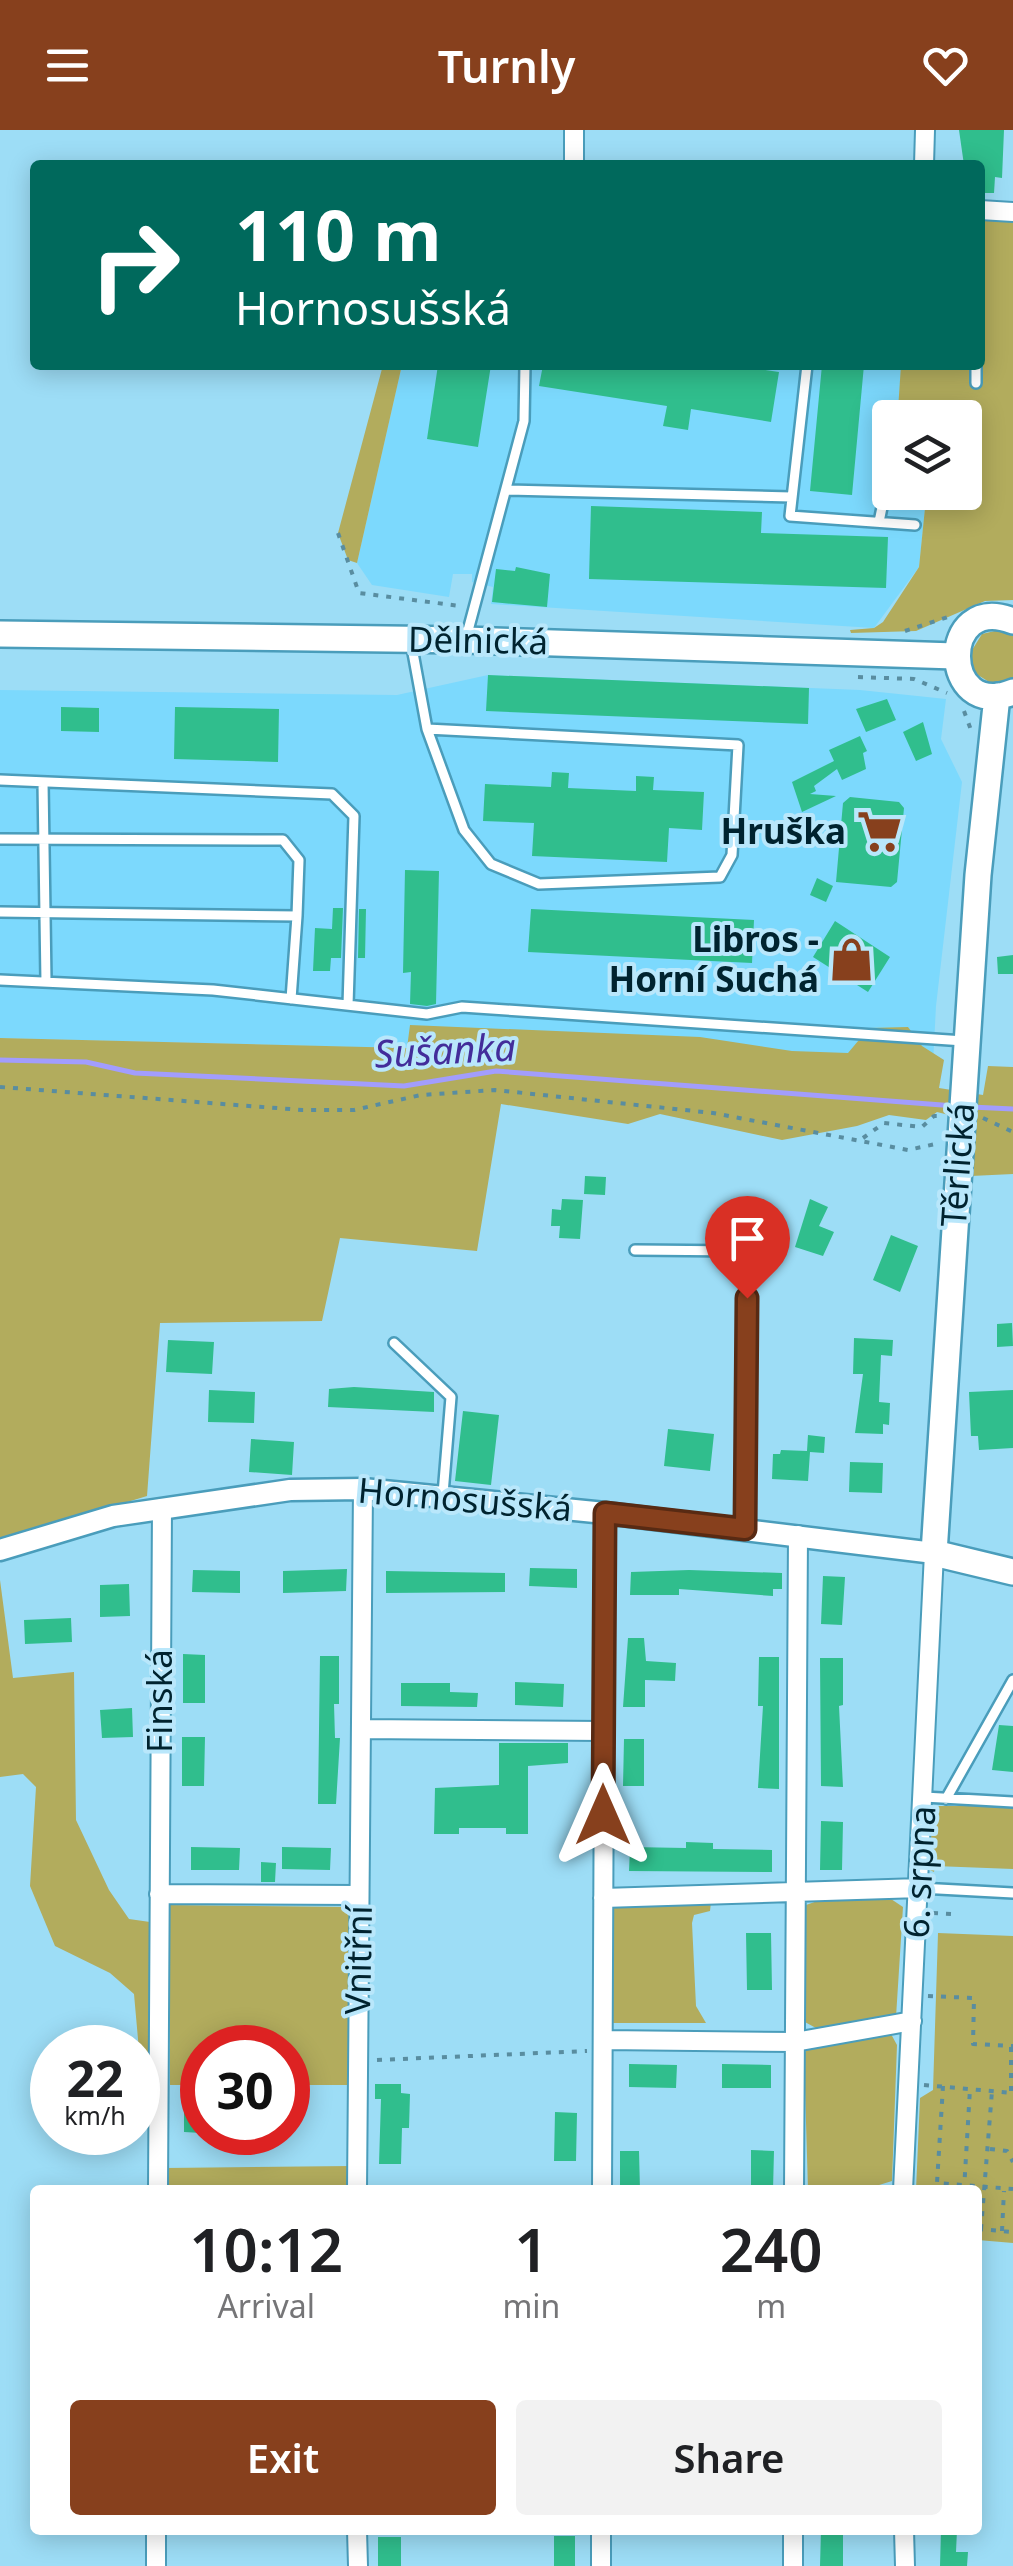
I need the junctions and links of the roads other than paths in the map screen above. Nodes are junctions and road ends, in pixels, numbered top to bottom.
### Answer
1 (574, 130) edge
2 (925, 130) edge
3 (574, 160) edge
4 (924, 160) edge
5 (985, 210) edge
6 (1013, 212) edge
7 (525, 370) edge
8 (806, 370) edge
9 (976, 370) edge
10 (976, 383) dead end
11 (506, 490) junction
12 (791, 497) junction
13 (881, 510) edge
14 (879, 522) junction
15 (915, 525) dead end
16 (1013, 621) edge
17 (0, 634) edge
18 (411, 639) junction
19 (466, 640) junction
20 (956, 656) junction
21 (1005, 694) edge
22 (427, 729) junction
23 (0, 780) edge
24 (43, 782) junction
25 (0, 839) edge
26 (42, 839) junction
27 (0, 912) edge
28 (44, 913) junction
29 (297, 916) junction
30 (0, 980) edge
31 (46, 982) junction
32 (292, 999) junction
33 (348, 1005) junction
34 (967, 1041) junction
35 (635, 1250) dead end
36 (394, 1343) dead end
37 (362, 1489) junction
38 (443, 1497) junction
39 (162, 1508) junction
40 (605, 1513) junction
41 (745, 1529) junction
42 (798, 1535) junction
43 (0, 1550) edge
44 (934, 1553) junction
45 (1013, 1572) edge
46 (1013, 1680) edge
47 (361, 1729) junction
48 (603, 1731) junction
49 (924, 1797) junction
50 (946, 1798) junction
51 (1013, 1802) edge
52 (920, 1888) junction
53 (1013, 1893) edge
54 (159, 1894) junction
55 (797, 1894) junction
56 (359, 1895) junction
57 (602, 1898) junction
58 (912, 2021) junction
59 (603, 2040) junction
60 (795, 2042) junction
61 (158, 2185) edge
62 (357, 2185) edge
63 (602, 2185) edge
64 (794, 2185) edge
65 (902, 2185) edge
66 (156, 2535) edge
67 (357, 2535) edge
68 (601, 2535) edge
69 (793, 2535) edge
70 (904, 2535) edge
71 (156, 2566) edge
72 (358, 2566) edge
73 (601, 2566) edge
74 (793, 2566) edge
75 (904, 2566) edge

1 - 3 street
2 - 4 street
5 - 6 street
7 - 11 lane
8 - 12 lane
9 - 10 lane
11 - 12 lane
11 - 19 lane
12 - 14 lane
13 - 14 lane
14 - 15 lane
16 - 20 main road
17 - 18 main road, Dělnická
18 - 19 main road, Dělnická
18 - 22 lane
19 - 20 main road, Dělnická
20 - 21 main road
21 - 34 main road, Těrlická
22 - 22 lane
23 - 24 lane
24 - 26 lane
24 - 33 lane
25 - 26 lane
26 - 28 lane
26 - 29 lane
27 - 28 lane
28 - 29 lane
28 - 31 lane
29 - 32 lane
30 - 31 lane
31 - 32 lane
32 - 33 lane
33 - 34 lane
34 - 44 main road, Těrlická
35 - 41 lane
36 - 38 lane
37 - 38 street, Hornosušská
37 - 39 street, Hornosušská
37 - 47 street, Vnitřní
38 - 40 street, Hornosušská
39 - 43 street, Hornosušská
39 - 54 street, Finská
40 - 41 street, Hornosušská
40 - 48 street
41 - 42 street, Hornosušská
42 - 44 street, Hornosušská
42 - 55 street
44 - 45 main road
44 - 49 street, 6. srpna
46 - 50 lane
47 - 48 street
47 - 56 street, Vnitřní
48 - 57 street
49 - 50 lane
49 - 52 street, 6. srpna
50 - 51 lane
52 - 53 lane
52 - 55 street
52 - 58 street, 6. srpna
54 - 56 street
54 - 61 street, Finská
55 - 57 street
55 - 60 street
56 - 62 street, Vnitřní
57 - 59 street
58 - 60 street
58 - 65 street, 6. srpna
59 - 60 street
59 - 63 street
60 - 64 street
66 - 71 street
67 - 72 street
68 - 73 street
69 - 74 street
70 - 75 street

